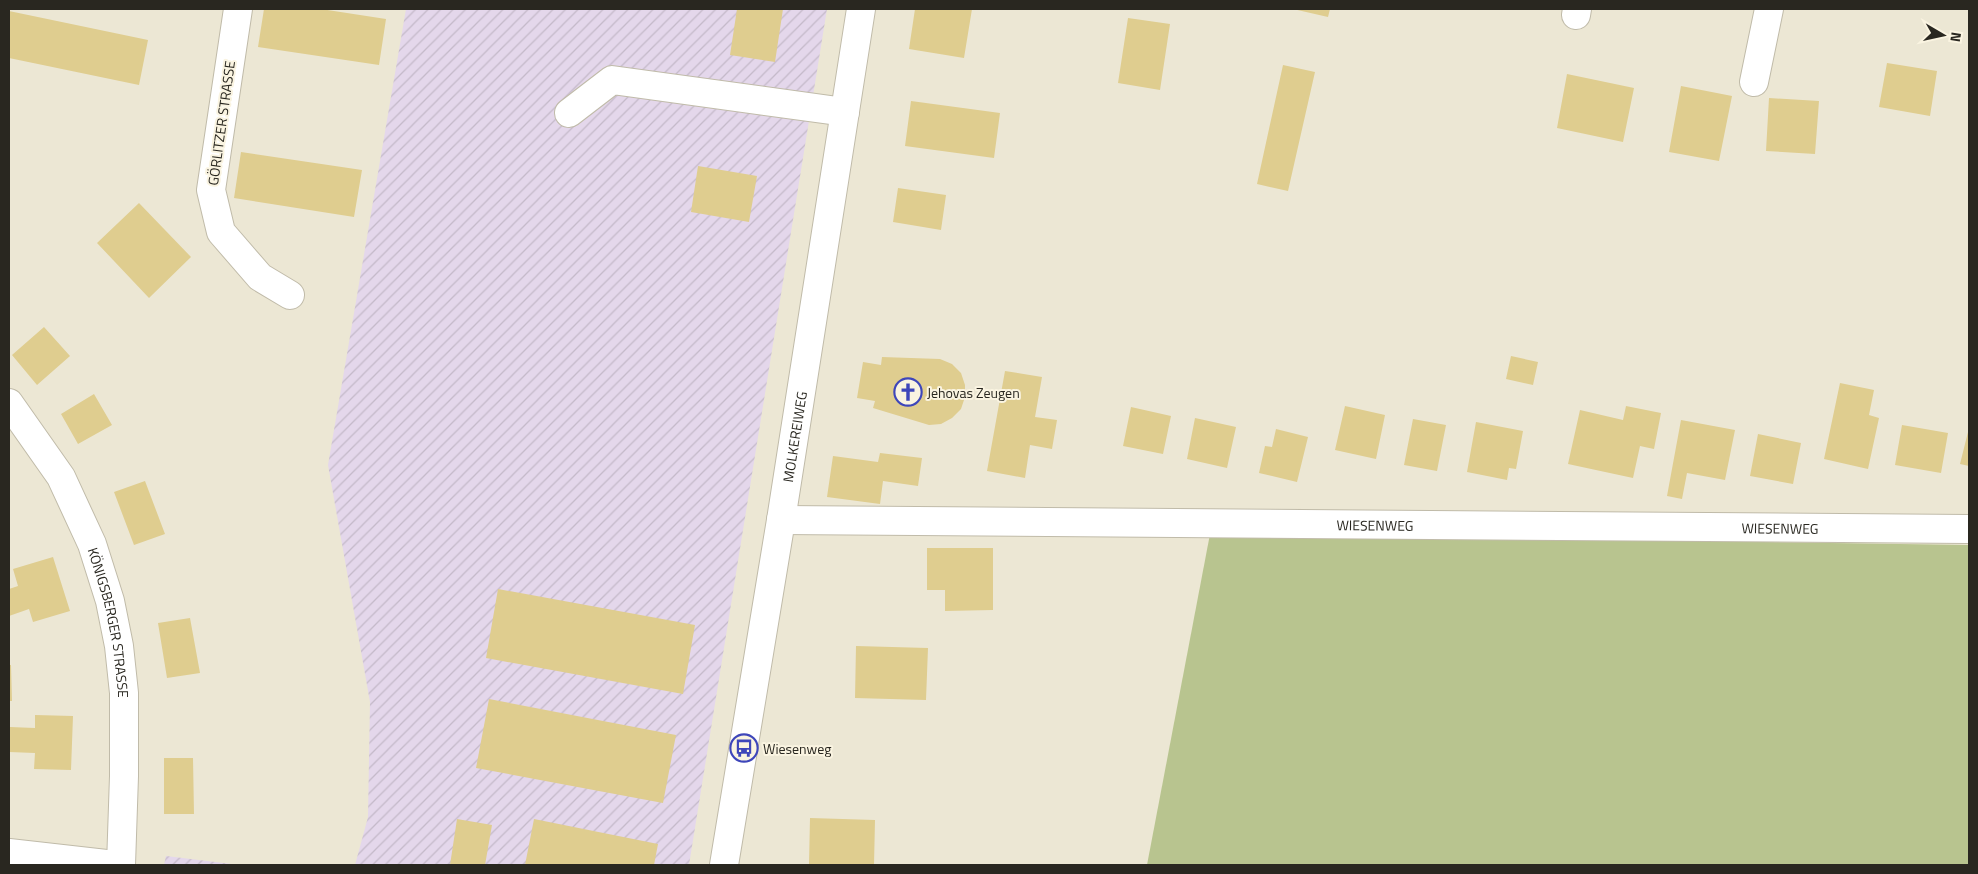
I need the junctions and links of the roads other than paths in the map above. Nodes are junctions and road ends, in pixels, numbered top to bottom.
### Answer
1 (238, 9) edge
2 (861, 9) edge
3 (1769, 9) edge
4 (1754, 82) dead end
5 (845, 112) junction
6 (569, 113) dead end
7 (290, 294) dead end
8 (9, 403) edge
9 (781, 520) junction
10 (1969, 529) edge
11 (9, 853) edge
12 (115, 865) edge
13 (121, 865) edge
14 (724, 865) edge

1 - 7 street, GÖRLITZER STRASSE
2 - 5 street, MOLKEREIWEG
3 - 4 street
5 - 6 street
5 - 9 street, MOLKEREIWEG
8 - 13 street, KÖNIGSBERGER STRASSE
9 - 10 street, WIESENWEG
9 - 14 street, MOLKEREIWEG
11 - 12 street

